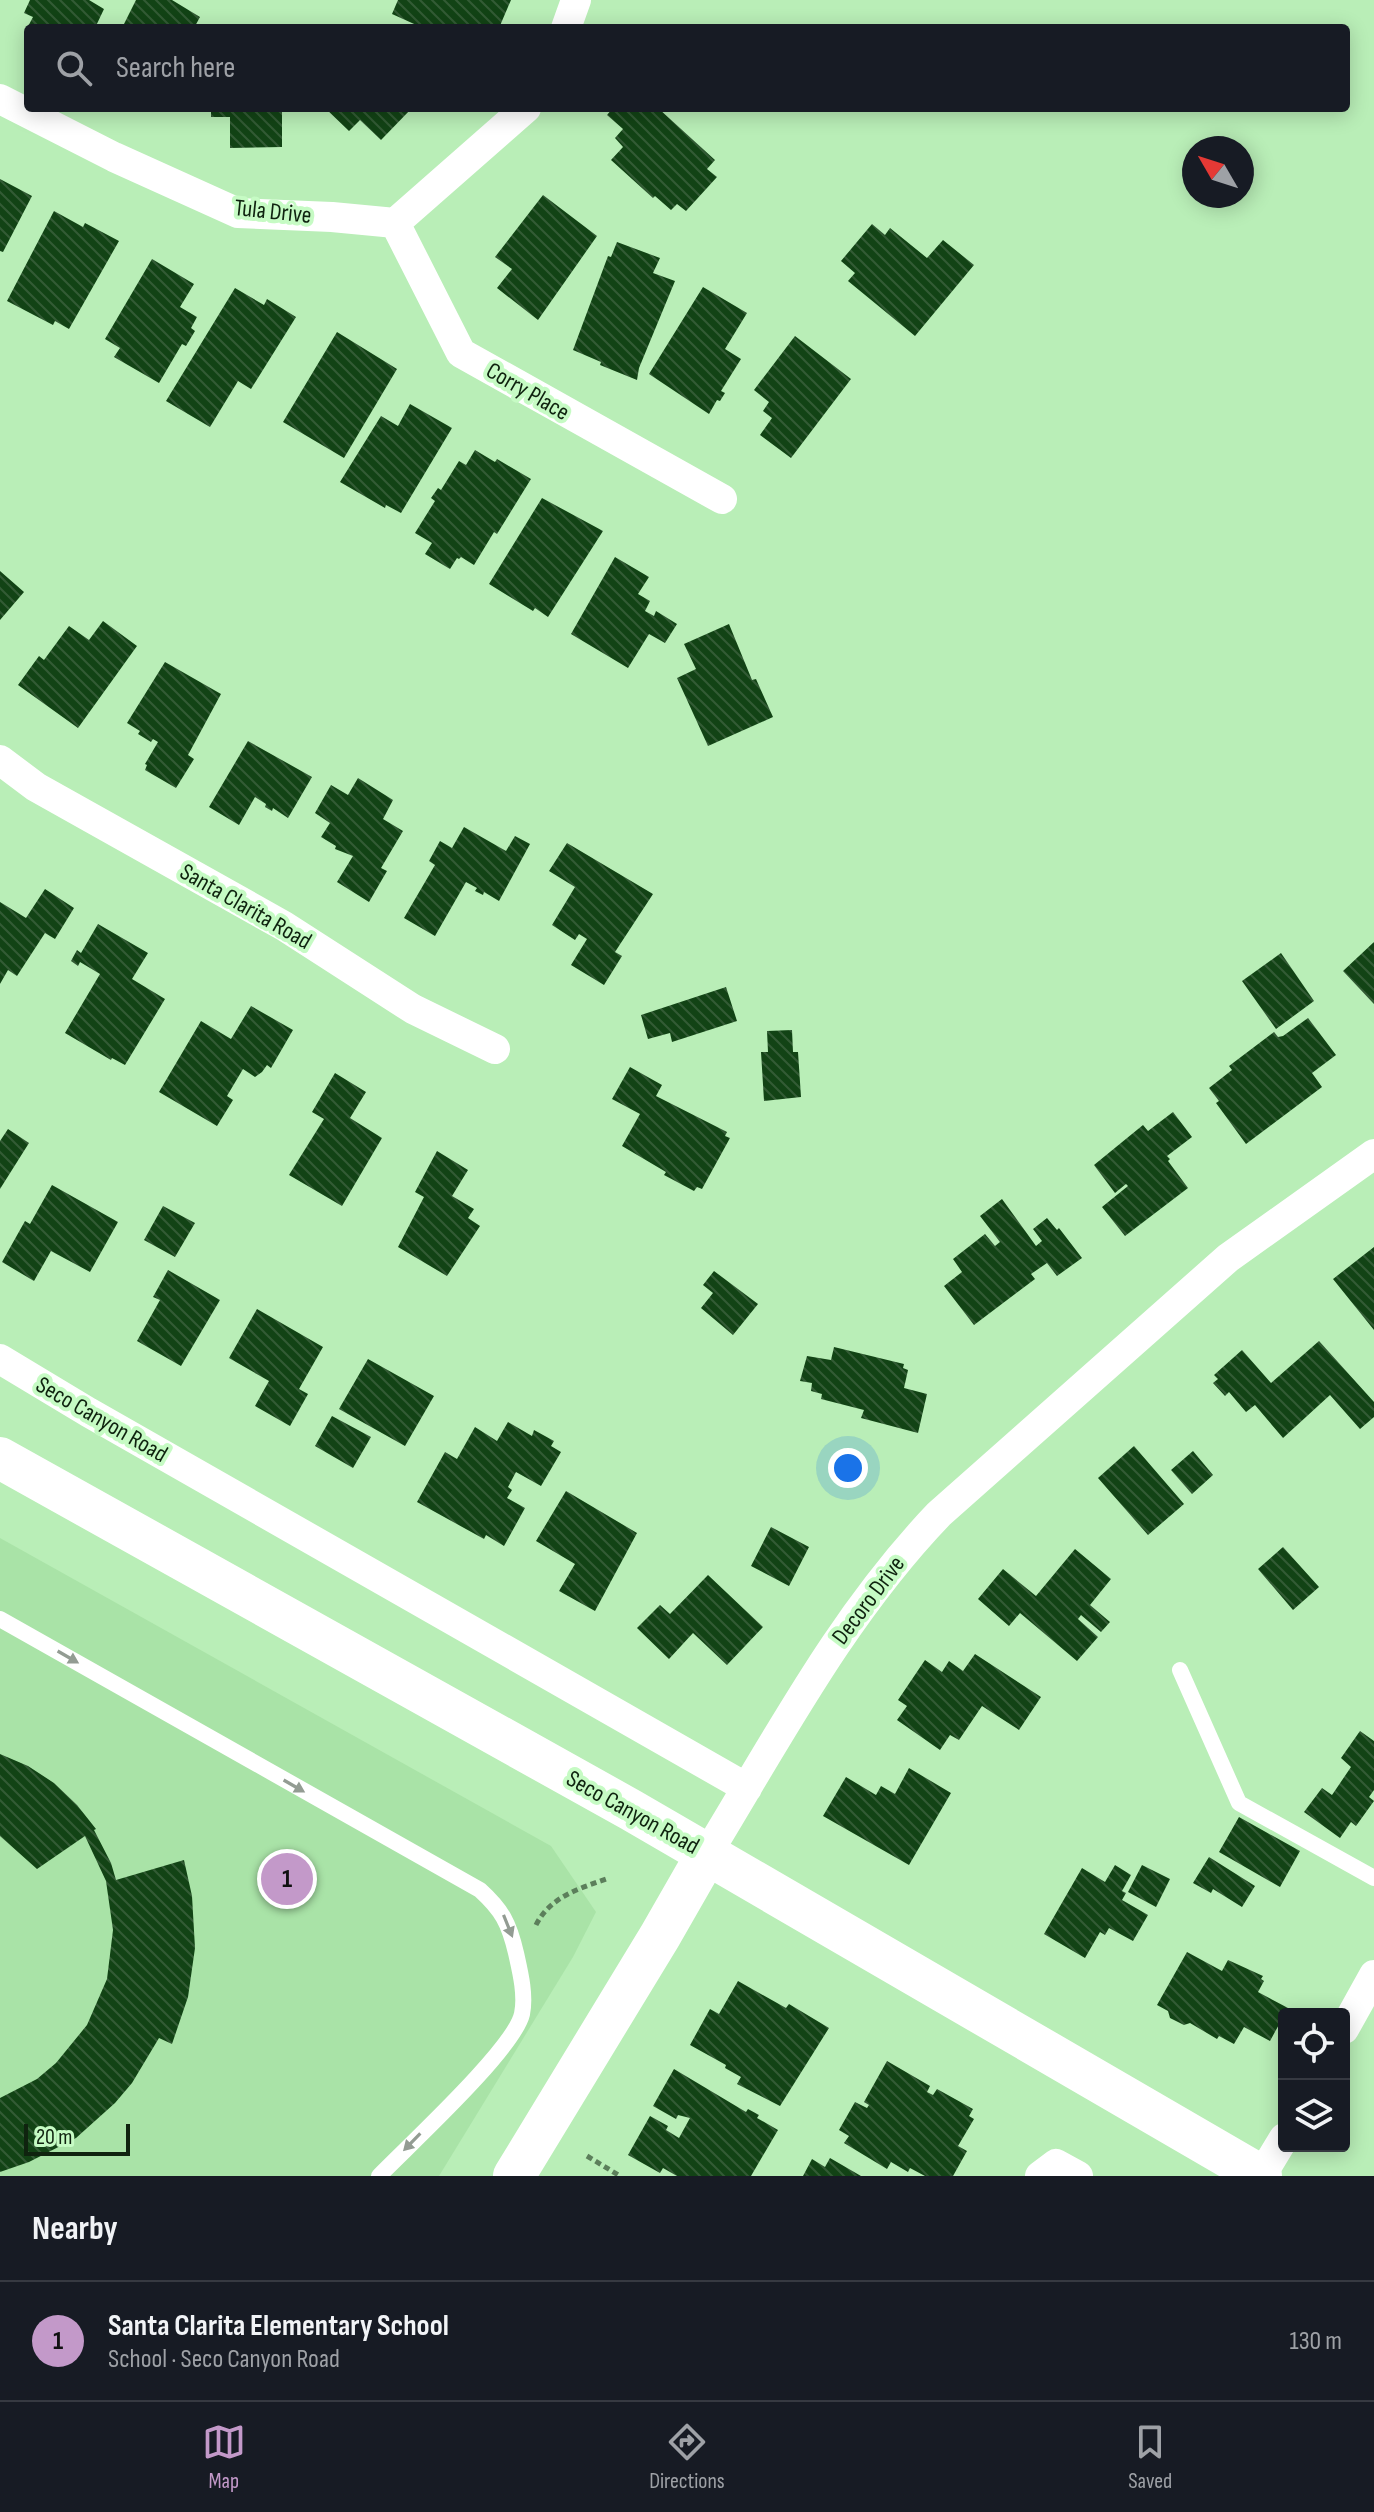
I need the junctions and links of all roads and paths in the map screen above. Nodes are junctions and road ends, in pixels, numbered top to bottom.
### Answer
1 (576, 0) edge
2 (567, 24) edge
3 (0, 99) edge
4 (24, 111) edge
5 (26, 112) edge
6 (521, 112) edge
7 (395, 223) junction
8 (722, 499) dead end
9 (0, 760) edge
10 (495, 1049) dead end
11 (1374, 1154) edge
12 (0, 1359) edge
13 (0, 1458) edge
14 (0, 1619) edge
15 (1180, 1670) dead end
16 (747, 1788) junction
17 (707, 1854) junction
18 (1374, 1878) edge
19 (606, 1879) dead end
20 (531, 1935) dead end
21 (1374, 1975) edge
22 (1350, 2018) edge
23 (1278, 2148) edge
24 (587, 2156) dead end
25 (379, 2176) edge
26 (514, 2176) edge
27 (620, 2176) edge
28 (1261, 2176) edge

1 - 2 street
3 - 4 street, Tula Drive
5 - 7 street, Tula Drive
6 - 7 street
7 - 8 street, Corry Place
9 - 10 street, Santa Clarita Road
11 - 16 street, Decoro Drive
12 - 16 street, Seco Canyon Road
13 - 17 main road, Seco Canyon Road
14 -> 25 lane
15 - 18 lane
16 - 17 street, Decoro Drive
17 - 26 main road, Decoro Drive
17 - 28 main road, Seco Canyon Road
19 - 20 path
21 - 22 street
23 - 28 street
24 - 27 path

